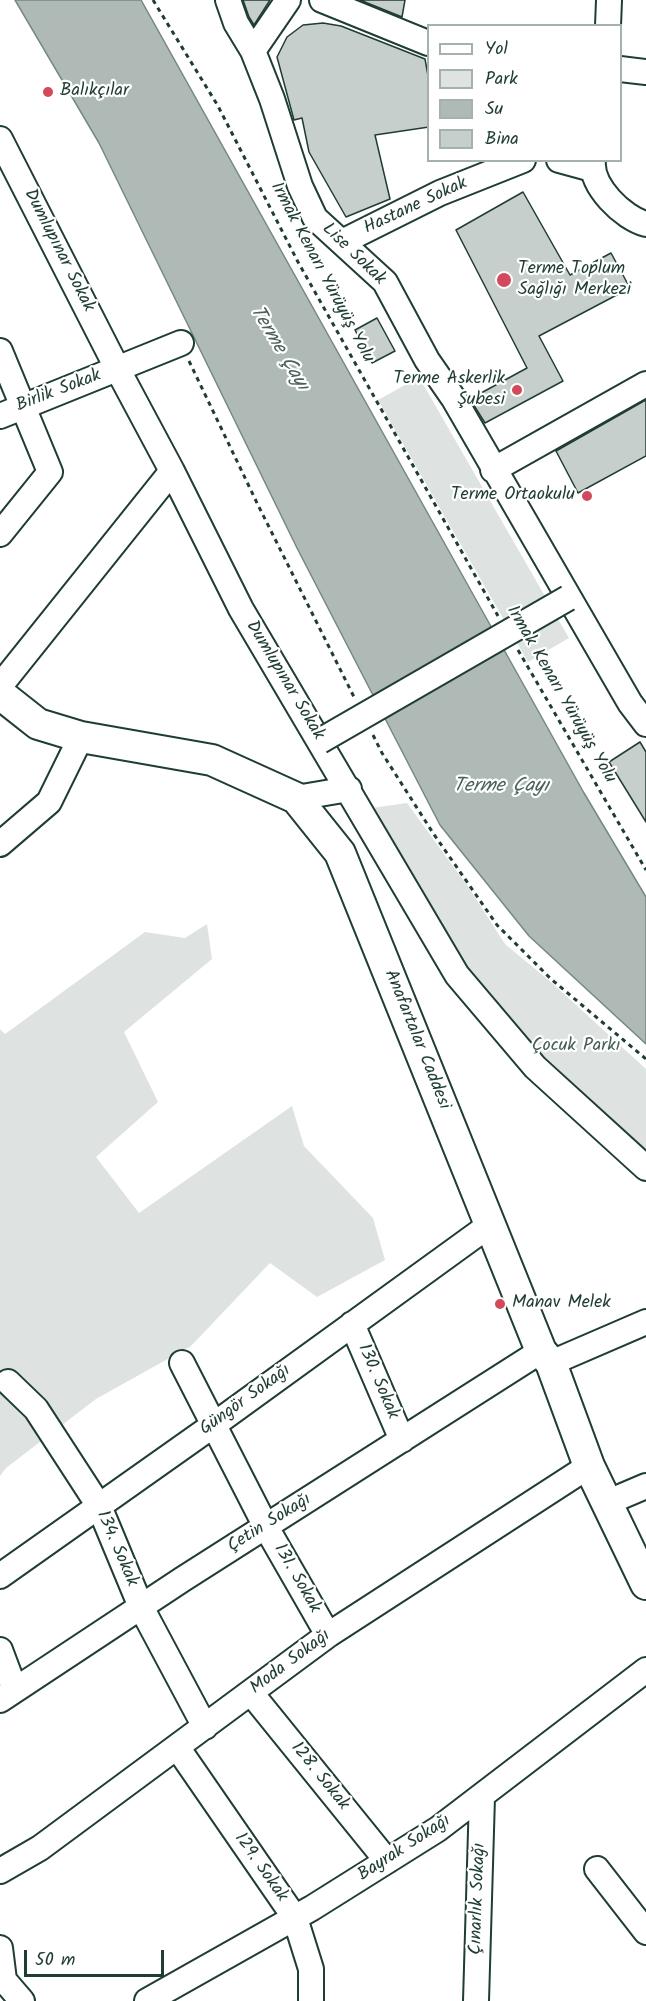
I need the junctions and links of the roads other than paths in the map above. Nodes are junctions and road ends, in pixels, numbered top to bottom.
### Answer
1 (228, 0) edge
2 (288, 0) edge
3 (322, 0) edge
4 (609, 0) edge
5 (608, 24) edge
6 (427, 42) edge
7 (253, 51) junction
8 (622, 69) edge
9 (646, 72) edge
10 (0, 139) edge
11 (519, 162) edge
12 (573, 162) edge
13 (593, 165) edge
14 (643, 228) edge
15 (342, 242) junction
16 (181, 343) dead end
17 (0, 351) edge
18 (118, 370) junction
19 (646, 384) edge
20 (23, 405) junction
21 (0, 416) edge
22 (493, 470) junction
23 (172, 471) junction
24 (0, 534) edge
25 (568, 598) junction
26 (0, 686) edge
27 (0, 694) edge
28 (646, 724) edge
29 (81, 737) junction
30 (320, 741) junction
31 (349, 789) junction
32 (296, 798) junction
33 (0, 844) edge
34 (646, 1168) edge
35 (491, 1224) junction
36 (646, 1322) edge
37 (352, 1324) junction
38 (546, 1357) junction
39 (182, 1363) dead end
40 (8, 1382) dead end
41 (215, 1424) junction
42 (402, 1440) junction
43 (589, 1466) junction
44 (646, 1486) edge
45 (606, 1503) junction
46 (99, 1506) junction
47 (266, 1527) junction
48 (0, 1576) edge
49 (646, 1584) edge
50 (141, 1607) junction
51 (328, 1635) junction
52 (0, 1650) edge
53 (646, 1670) edge
54 (250, 1693) junction
55 (8, 1695) edge
56 (205, 1727) junction
57 (177, 1748) junction
58 (482, 1797) junction
59 (387, 1861) junction
60 (597, 1869) dead end
61 (0, 1871) edge
62 (294, 1918) junction
63 (646, 1932) edge
64 (0, 1948) edge
65 (22, 2001) edge
66 (147, 2001) edge
67 (310, 2001) edge
68 (476, 2001) edge

1 - 7 street, Lise Sokak
2 - 7 street
3 - 6 street
4 - 5 street
7 - 15 street, Lise Sokak
8 - 9 street
10 - 18 street, Dumlupınar Sokak
11 - 15 street, Hastane Sokak
12 - 13 street
13 - 14 street
15 - 22 street, Lise Sokak
16 - 18 street
17 - 20 street
18 - 20 street, Birlik Sokak
18 - 23 street, Dumlupınar Sokak
19 - 22 street
20 - 21 street, Birlik Sokak
20 - 24 street
22 - 25 street, Lise Sokak
23 - 26 street
23 - 30 street, Dumlupınar Sokak
25 - 28 street, Lise Sokak
25 - 30 street, bridge
27 - 29 main road, Anafartalar Caddesi
29 - 32 main road, Anafartalar Caddesi
29 - 33 street
30 - 31 street, Dumlupınar Sokak
31 - 32 street
31 - 34 street, Dumlupınar Sokak
32 - 35 main road, Anafartalar Caddesi
35 - 37 street, Güngör Sokağı
35 - 38 main road, Anafartalar Caddesi
36 - 38 street, Çetin Sokağı
37 - 41 street, Güngör Sokağı
37 - 42 street, 130. Sokak
38 - 42 street, Çetin Sokağı
38 - 43 main road, Anafartalar Caddesi
39 - 41 street, 131. Sokak
40 - 46 street, 134. Sokak
41 - 46 street, Güngör Sokağı
41 - 47 street, 131. Sokak
42 - 47 street, Çetin Sokağı
43 - 45 main road, Anafartalar Caddesi
43 - 51 street, Moda Sokağı
44 - 45 street
45 - 49 main road, Anafartalar Caddesi
46 - 48 street, Güngör Sokağı
46 - 50 street, 134. Sokak
47 - 50 street, Çetin Sokağı
47 - 51 street, 131. Sokak
50 - 55 street, Çetin Sokağı
50 - 56 street, 134. Sokak
51 - 54 street, Moda Sokağı
52 - 55 street
53 - 58 street, Bayrak Sokağı
54 - 56 street, Moda Sokağı
54 - 59 street, 128. Sokak
56 - 57 street, Moda Sokağı
57 - 61 street, Moda Sokağı
57 - 62 street, 129. Sokak
58 - 59 street, Bayrak Sokağı
58 - 68 street, Çınarlık Sokağı
59 - 62 street, Bayrak Sokağı
60 - 63 street
62 - 66 street, Bayrak Sokağı
62 - 67 street, 129. Sokak
64 - 65 street

